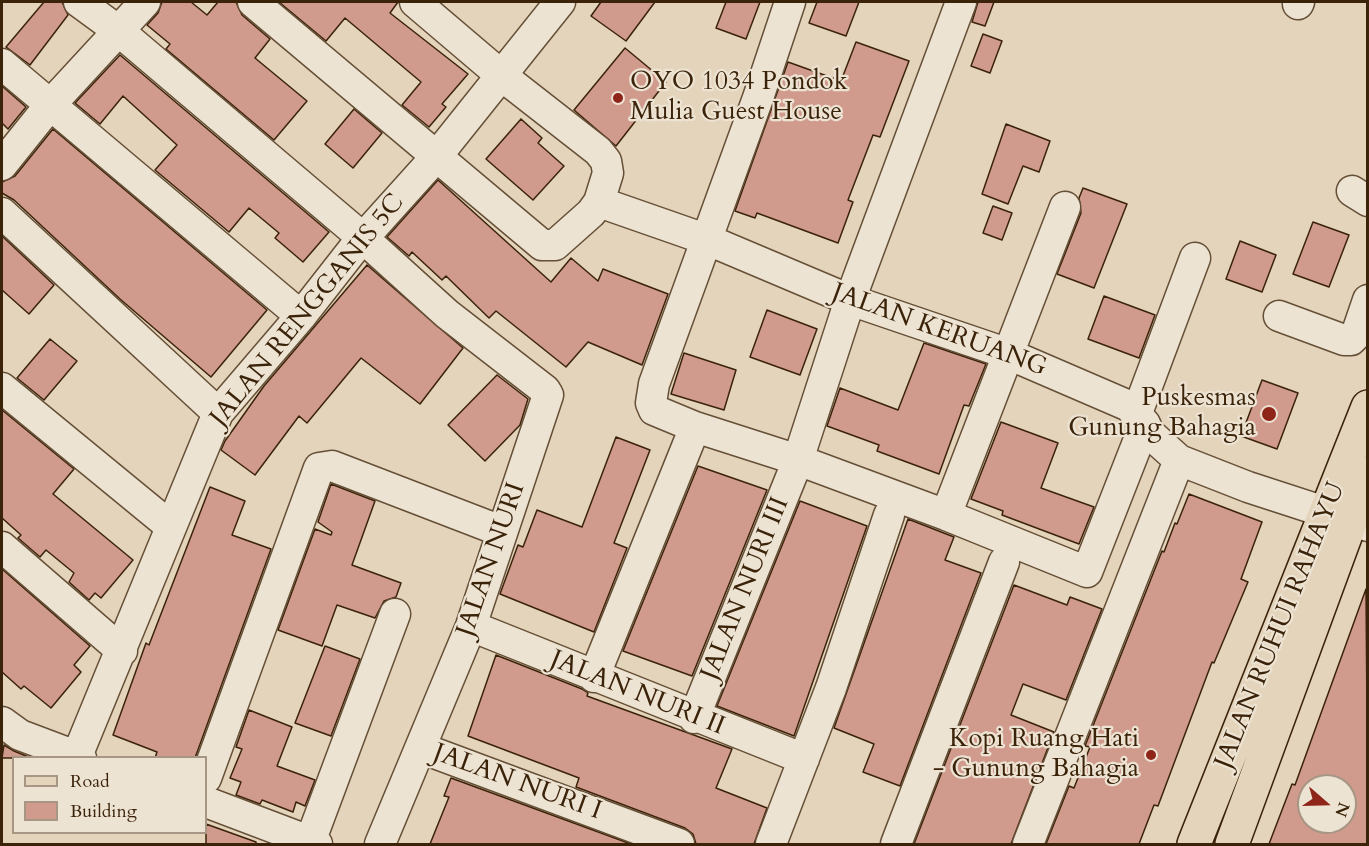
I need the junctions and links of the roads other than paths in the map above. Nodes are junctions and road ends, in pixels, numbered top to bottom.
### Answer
1 (79, 2) edge
2 (145, 2) edge
3 (254, 2) edge
4 (415, 2) edge
5 (560, 2) edge
6 (790, 2) edge
7 (961, 2) edge
8 (120, 32) junction
9 (2, 64) edge
10 (502, 76) junction
11 (50, 105) junction
12 (436, 157) junction
13 (2, 165) edge
14 (598, 202) junction
15 (1065, 207) dead end
16 (2, 213) edge
17 (363, 238) junction
18 (708, 240) junction
19 (1195, 258) dead end
20 (850, 300) junction
21 (1368, 300) edge
22 (302, 316) junction
23 (1279, 316) dead end
24 (1006, 353) junction
25 (2, 388) edge
26 (1368, 407) edge
27 (218, 413) junction
28 (1141, 418) junction
29 (695, 427) junction
30 (798, 460) junction
31 (1179, 460) junction
32 (1368, 474) edge
33 (889, 515) dead end
34 (946, 515) junction
35 (1349, 519) edge
36 (170, 526) junction
37 (501, 531) junction
38 (2, 548) edge
39 (1004, 562) dead end
40 (395, 614) dead end
41 (471, 626) junction
42 (122, 651) junction
43 (594, 677) junction
44 (694, 718) junction
45 (2, 722) edge
46 (421, 748) junction
47 (76, 756) edge
48 (79, 756) edge
49 (804, 759) junction
50 (207, 775) edge
51 (207, 802) edge
52 (313, 843) edge
53 (380, 844) edge
54 (680, 844) edge
55 (771, 844) edge
56 (896, 844) edge
57 (1028, 844) edge
58 (1194, 844) edge
59 (1232, 844) edge

1 - 8 street
2 - 8 street
3 - 12 street
4 - 10 street
5 - 10 street, JALAN RENGGANIS 5C
6 - 18 street
7 - 20 street, JALAN NURI III
8 - 11 street
8 - 17 street
9 - 11 street
10 - 12 street, JALAN RENGGANIS 5C
10 - 14 street
11 - 13 street
11 - 22 street
12 - 14 street
12 - 17 street, JALAN RENGGANIS 5C
14 - 18 street, JALAN KERUANG
15 - 24 street
16 - 27 street
17 - 22 street, JALAN RENGGANIS 5C
17 - 37 street, JALAN NURI
18 - 20 street, JALAN KERUANG
18 - 29 street
19 - 28 street
20 - 24 street, JALAN KERUANG
20 - 30 street, JALAN NURI III
21 - 23 street
22 - 27 street, JALAN RENGGANIS 5C
24 - 28 street, JALAN KERUANG
24 - 34 street
25 - 36 street
26 - 35 main road, JALAN RUHUI RAHAYU
27 - 36 street, JALAN RENGGANIS 5C
28 - 31 street, JALAN KERUANG
28 - 34 street
29 - 30 street
29 - 43 street
30 - 34 street
30 - 44 street, JALAN NURI III
31 - 35 street, JALAN KERUANG
31 - 57 street
32 - 35 main road, JALAN RUHUI RAHAYU
33 - 49 street
35 - 58 main road, JALAN RUHUI RAHAYU
35 - 59 main road, JALAN RUHUI RAHAYU
36 - 42 street, JALAN RENGGANIS 5C
37 - 41 street, JALAN NURI
37 - 50 street
38 - 42 street
39 - 56 street
40 - 52 street
41 - 43 street, JALAN NURI II
41 - 46 street, JALAN NURI
42 - 48 street, JALAN RENGGANIS 5C
43 - 44 street, JALAN NURI II
44 - 49 street, JALAN NURI II
45 - 47 street
46 - 53 street, JALAN NURI
46 - 54 street, JALAN NURI I
49 - 55 street
51 - 52 street

